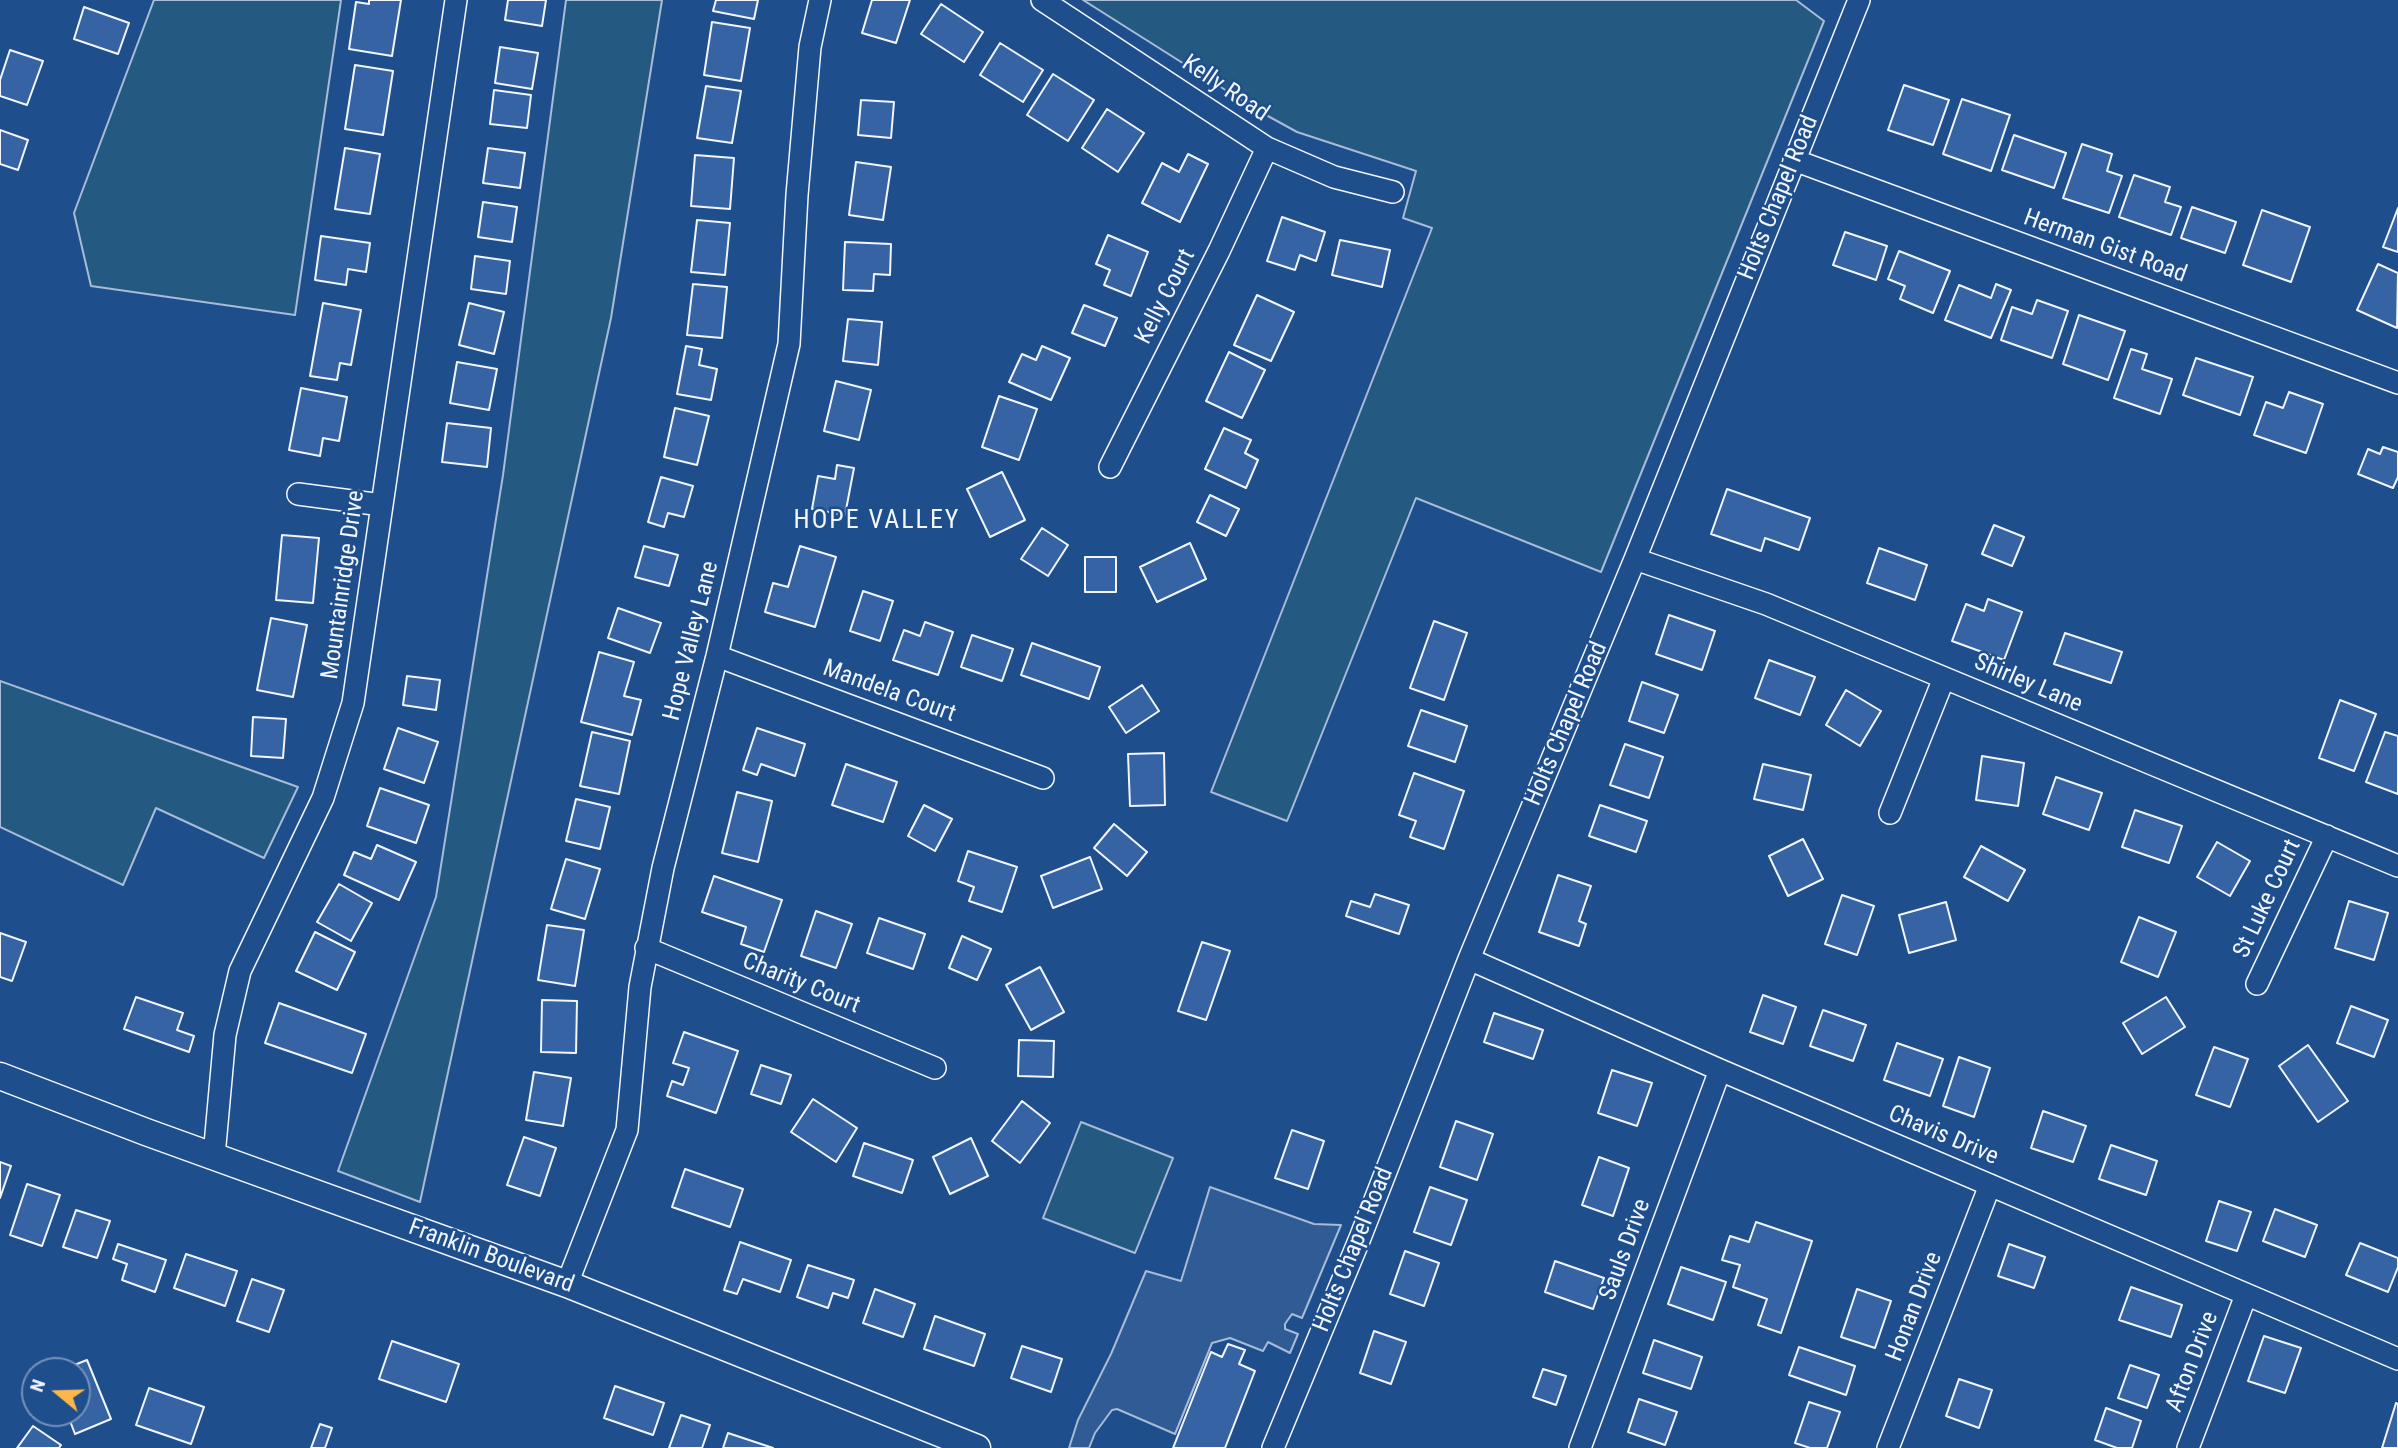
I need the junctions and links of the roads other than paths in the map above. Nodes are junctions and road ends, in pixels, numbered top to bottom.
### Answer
1 (456, 0) edge
2 (820, 0) edge
3 (1042, 0) edge
4 (1859, 0) edge
5 (1267, 148) junction
6 (1794, 160) junction
7 (1393, 192) dead end
8 (2398, 383) edge
9 (1110, 467) dead end
10 (298, 494) dead end
11 (382, 505) junction
12 (1635, 559) junction
13 (716, 656) junction
14 (1944, 678) junction
15 (1043, 778) dead end
16 (1890, 813) dead end
17 (2327, 836) junction
18 (2398, 866) edge
19 (646, 948) junction
20 (1469, 959) junction
21 (2257, 984) dead end
22 (935, 1068) dead end
23 (1720, 1070) junction
24 (0, 1076) edge
25 (214, 1156) junction
26 (1990, 1185) junction
27 (566, 1284) junction
28 (2246, 1295) junction
29 (2398, 1359) edge
30 (967, 1446) edge
31 (1273, 1448) edge
32 (1580, 1448) edge
33 (1888, 1448) edge
34 (2188, 1448) edge

1 - 11 street, Mountainridge Drive
2 - 13 street, Hope Valley Lane
3 - 5 street, Kelly Road
4 - 6 street, Holts Chapel Road
5 - 7 street, Kelly Road
5 - 9 street, Kelly Court
6 - 8 street, Herman Gist Road
6 - 12 street, Holts Chapel Road
10 - 11 street
11 - 25 street, Mountainridge Drive
12 - 14 street, Shirley Lane
12 - 20 street, Holts Chapel Road
13 - 15 street, Mandela Court
13 - 19 street, Hope Valley Lane
14 - 16 street
14 - 17 street, Shirley Lane
17 - 18 street, Shirley Lane
17 - 21 street, St Luke Court
19 - 22 street, Charity Court
19 - 27 street, Hope Valley Lane
20 - 23 street, Chavis Drive
20 - 31 street, Holts Chapel Road
23 - 26 street, Chavis Drive
23 - 32 street, Sauls Drive
24 - 25 street, Franklin Boulevard
25 - 27 street, Franklin Boulevard
26 - 28 street, Chavis Drive
26 - 33 street, Honan Drive
27 - 30 street, Franklin Boulevard
28 - 29 street, Chavis Drive
28 - 34 street, Afton Drive

